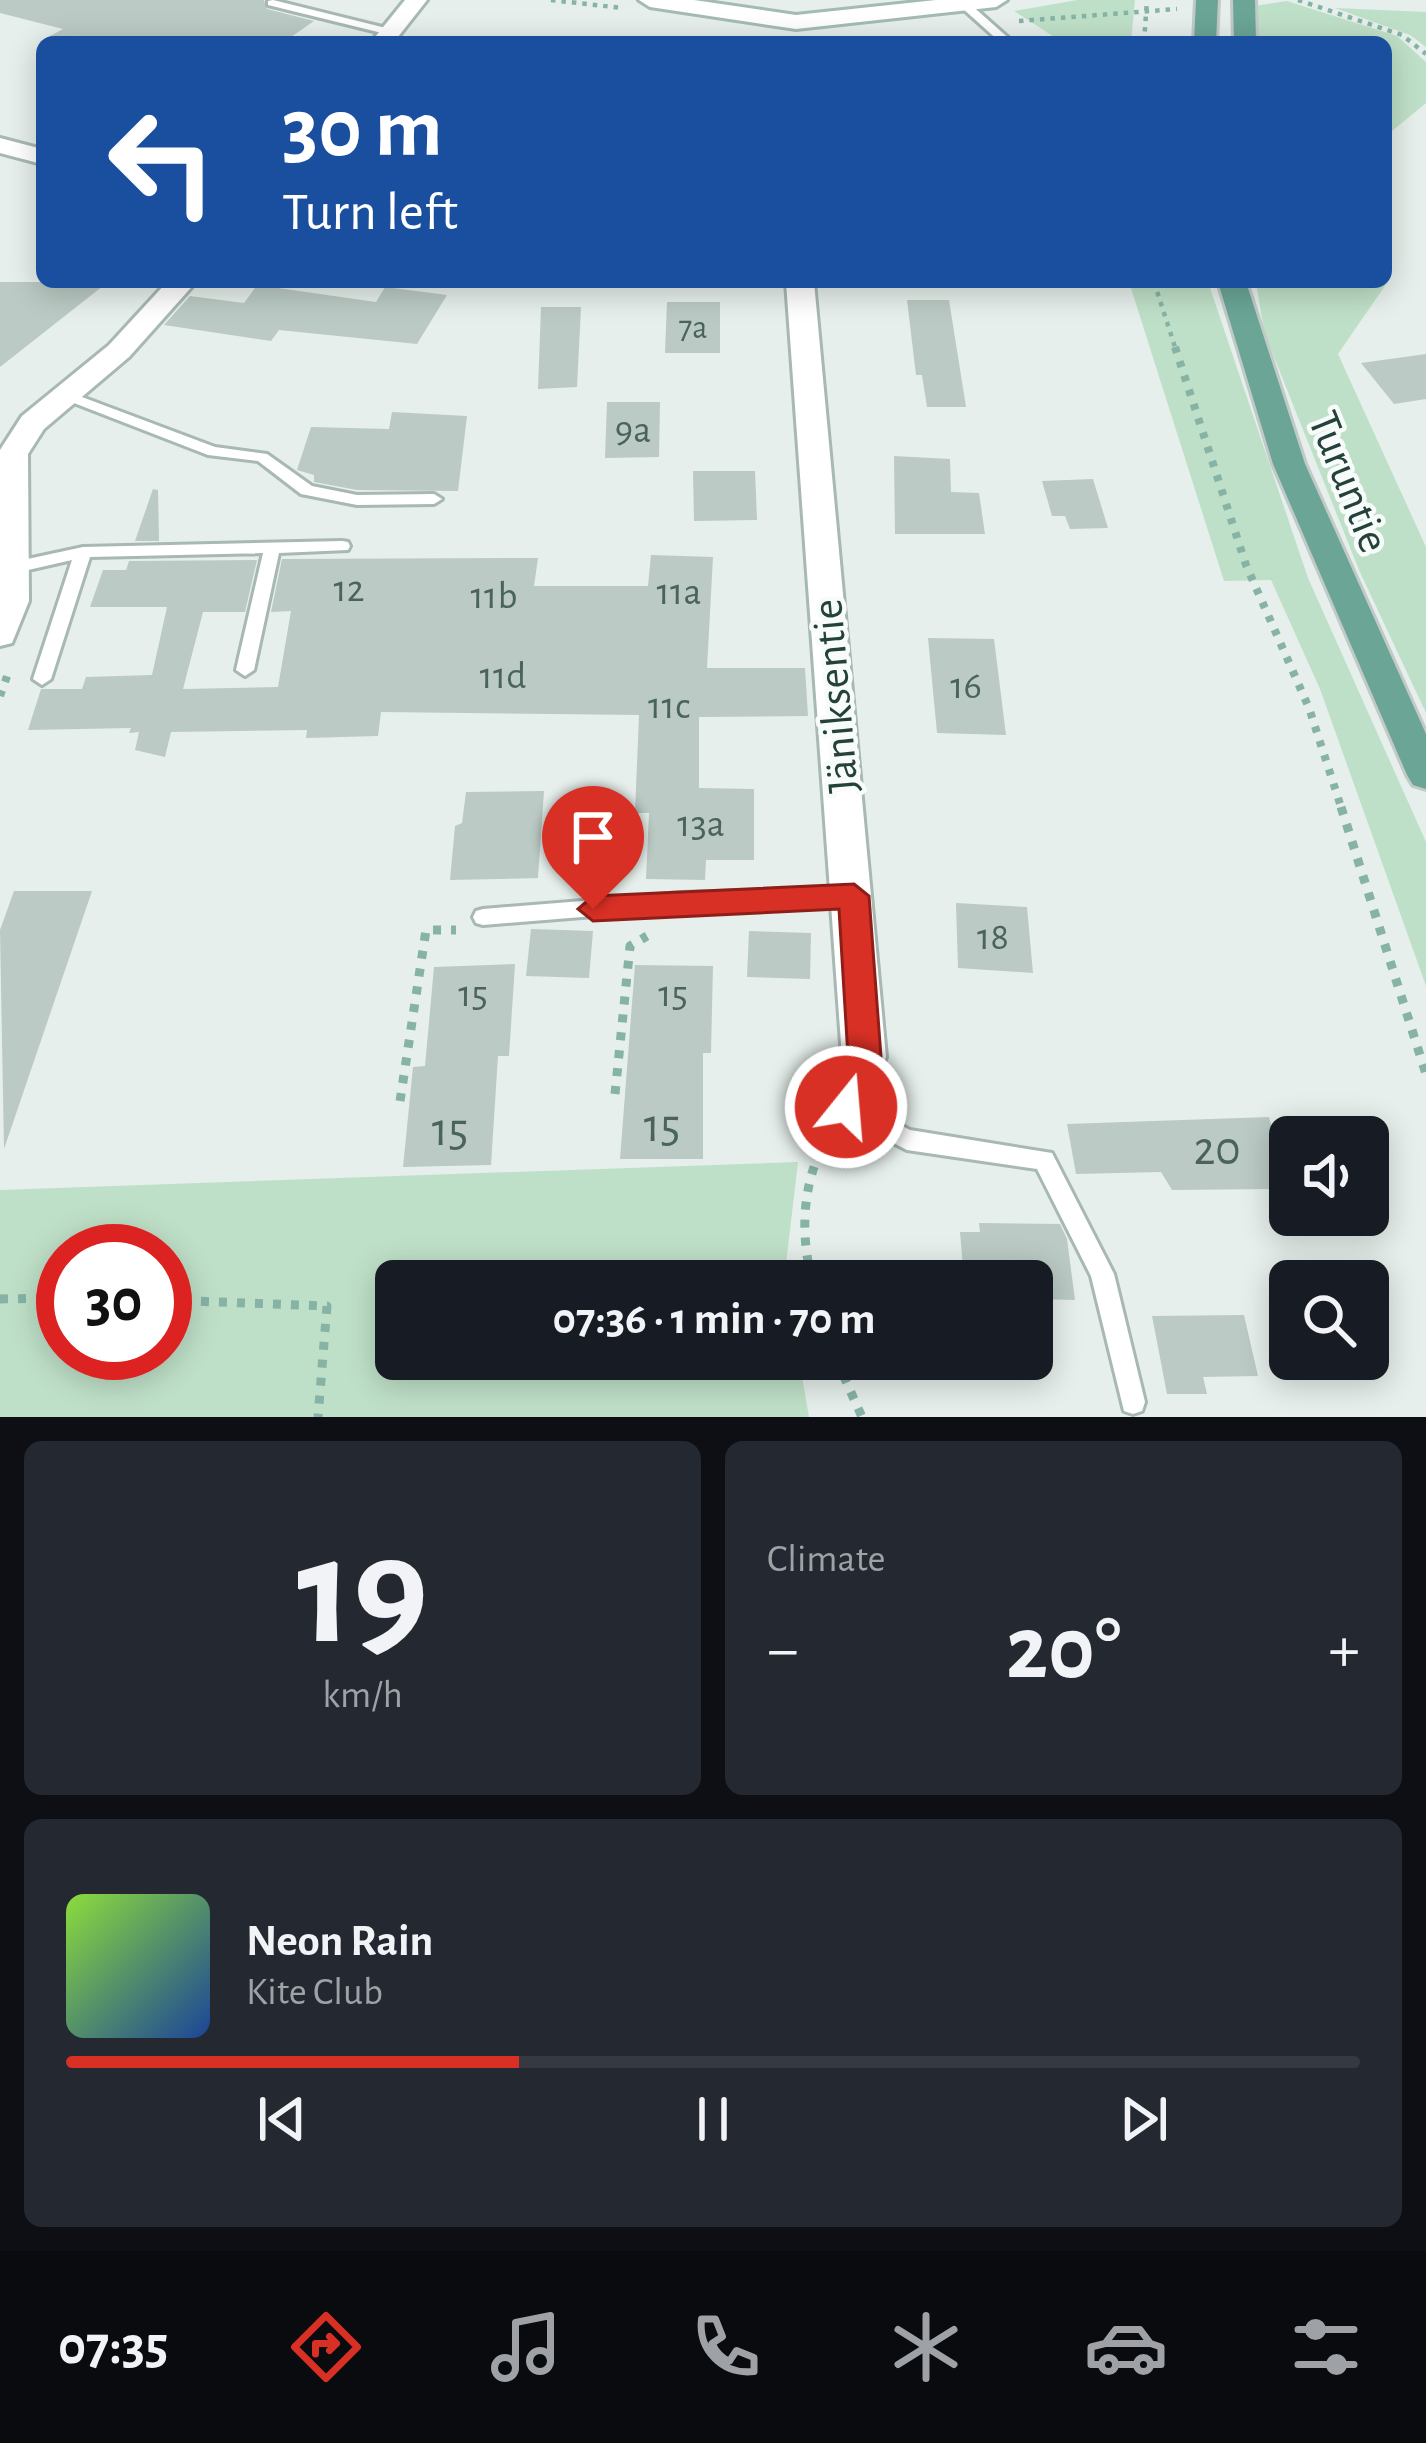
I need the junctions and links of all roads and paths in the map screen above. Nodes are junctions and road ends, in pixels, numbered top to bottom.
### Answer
1 (416, 0) edge
2 (650, 0) edge
3 (996, 0) edge
4 (1147, 0) edge
5 (1207, 0) edge
6 (1244, 0) edge
7 (1298, 0) edge
8 (272, 3) edge
9 (965, 5) junction
10 (383, 36) edge
11 (387, 36) edge
12 (1000, 36) edge
13 (1144, 36) edge
14 (1205, 36) edge
15 (1245, 36) edge
16 (1417, 42) junction
17 (1426, 42) edge
18 (1426, 54) edge
19 (0, 145) edge
20 (36, 156) edge
21 (177, 288) edge
22 (801, 288) edge
23 (1156, 288) edge
24 (1234, 288) edge
25 (66, 395) junction
26 (7, 460) edge
27 (434, 499) dead end
28 (343, 546) dead end
29 (272, 548) junction
30 (83, 552) junction
31 (15, 567) junction
32 (8, 644) edge
33 (245, 670) dead end
34 (42, 679) dead end
35 (0, 696) edge
36 (1426, 775) edge
37 (854, 896) junction
38 (681, 901) junction
39 (483, 917) joint
40 (1426, 1074) edge
41 (614, 1094) dead end
42 (400, 1102) dead end
43 (846, 1107) junction
44 (806, 1260) edge
45 (36, 1298) edge
46 (0, 1299) edge
47 (192, 1301) edge
48 (845, 1380) edge
49 (1132, 1402) dead end
50 (318, 1417) edge
51 (862, 1417) edge

1 - 11 street
2 - 9 street
3 - 9 street
4 - 13 path
5 - 14 main road
6 - 15 main road
7 - 16 path
8 - 10 lane
9 - 12 lane
16 - 17 path
16 - 18 path
19 - 20 street
21 - 25 street
22 - 37 street, Jäniksentie
23 - 40 path
24 - 36 main road, Turuntie
25 - 26 street
25 - 27 lane
26 - 31 street
28 - 29 lane
29 - 30 lane
29 - 33 lane
30 - 31 lane
30 - 34 lane
31 - 32 street
32 - 35 path
37 - 38 lane
37 - 43 street, Jäniksentie
38 - 39 lane
38 - 41 path
39 - 42 path
43 - 44 path
43 - 49 lane
45 - 46 path
47 - 50 path
48 - 51 path

